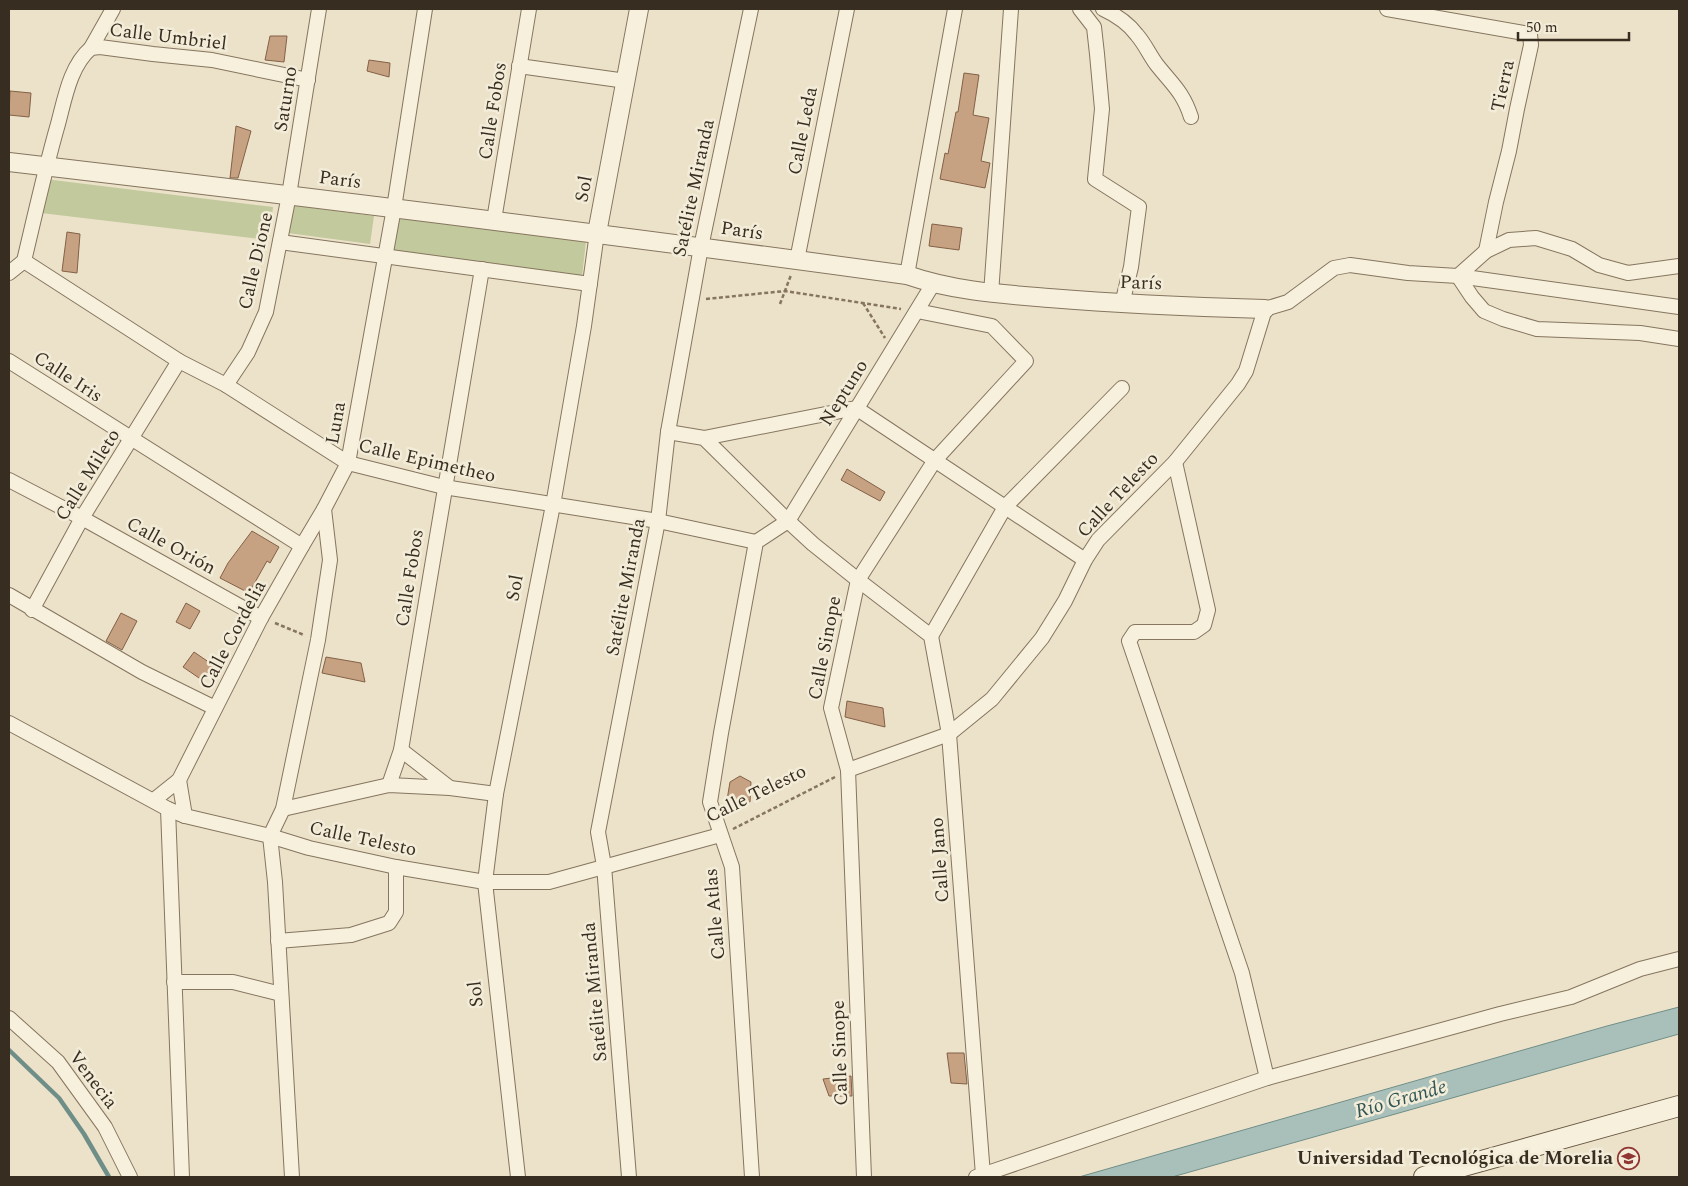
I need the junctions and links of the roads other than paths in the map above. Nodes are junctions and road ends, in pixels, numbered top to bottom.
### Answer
1 (113, 9) edge
2 (319, 9) edge
3 (426, 9) edge
4 (529, 9) edge
5 (639, 9) edge
6 (751, 9) edge
7 (847, 9) edge
8 (955, 9) edge
9 (1011, 9) edge
10 (1080, 9) edge
11 (1104, 9) edge
12 (1387, 9) edge
13 (91, 48) junction
14 (519, 66) junction
15 (308, 80) junction
16 (626, 81) junction
17 (1191, 117) dead end
18 (9, 162) edge
19 (46, 166) junction
20 (289, 195) junction
21 (394, 208) junction
22 (494, 220) junction
23 (597, 233) junction
24 (280, 242) junction
25 (701, 247) junction
26 (1486, 251) junction
27 (384, 257) junction
28 (797, 260) junction
29 (24, 261) junction
30 (1679, 266) edge
31 (482, 269) junction
32 (9, 273) edge
33 (906, 275) junction
34 (1458, 276) junction
35 (590, 284) junction
36 (933, 284) junction
37 (991, 294) junction
38 (1122, 304) junction
39 (1679, 307) edge
40 (1266, 309) junction
41 (917, 311) junction
42 (1679, 338) edge
43 (9, 361) edge
44 (179, 361) junction
45 (226, 385) junction
46 (1122, 388) dead end
47 (856, 408) junction
48 (668, 432) junction
49 (704, 438) junction
50 (132, 440) junction
51 (935, 460) junction
52 (1174, 462) junction
53 (348, 463) junction
54 (9, 480) edge
55 (444, 487) junction
56 (552, 505) junction
57 (1005, 507) junction
58 (324, 509) junction
59 (82, 518) junction
60 (658, 521) junction
61 (788, 521) junction
62 (756, 542) junction
63 (302, 546) junction
64 (1085, 560) junction
65 (858, 580) junction
66 (9, 596) edge
67 (32, 610) junction
68 (262, 618) junction
69 (931, 636) junction
70 (215, 708) junction
71 (9, 723) edge
72 (949, 734) junction
73 (401, 750) junction
74 (848, 770) junction
75 (179, 780) junction
76 (389, 785) junction
77 (450, 788) junction
78 (496, 794) junction
79 (154, 800) junction
80 (168, 809) junction
81 (283, 809) junction
82 (185, 816) junction
83 (720, 835) junction
84 (270, 836) junction
85 (604, 866) junction
86 (396, 867) junction
87 (484, 882) junction
88 (278, 941) junction
89 (1679, 959) edge
90 (174, 982) junction
91 (281, 994) junction
92 (9, 1018) edge
93 (1267, 1078) junction
94 (1679, 1106) edge
95 (978, 1176) edge
96 (130, 1177) edge
97 (182, 1177) edge
98 (292, 1177) edge
99 (518, 1177) edge
100 (630, 1177) edge
101 (752, 1177) edge
102 (864, 1177) edge
103 (1424, 1177) edge

1 - 13 street
2 - 15 street, Saturno
3 - 21 street, Luna
4 - 14 street, Calle Fobos
5 - 16 street, Sol
6 - 25 street, Satélite Miranda
7 - 28 street, Calle Leda
8 - 33 street
9 - 37 street
10 - 38 street
11 - 17 street
12 - 26 street, Tierra
13 - 15 street, Calle Umbriel
13 - 19 street, Calle Umbriel
14 - 16 street
14 - 22 street, Calle Fobos
15 - 20 street, Saturno
16 - 23 street, Sol
18 - 19 street, París
19 - 20 street, París
19 - 29 street, Calle Umbriel
20 - 21 street, París
20 - 24 street, Calle Dione
21 - 22 street, París
21 - 27 street, Luna
22 - 23 street, París
23 - 25 street, París
23 - 35 street, Sol
24 - 27 street
24 - 45 street, Calle Dione
25 - 28 street, París
25 - 48 street, Satélite Miranda
26 - 30 street
26 - 34 street
27 - 31 street
27 - 53 street, Luna
28 - 33 street, París
29 - 32 street
29 - 44 street, Calle Epimetheo
31 - 35 street
31 - 55 street, Calle Fobos
33 - 36 street, París
34 - 39 street, París
34 - 40 street, París
34 - 42 street
35 - 56 street, Sol
36 - 37 street, París
36 - 41 street, Neptuno
37 - 38 street, París
38 - 40 street, París
40 - 52 street, Calle Telesto
41 - 47 street, Neptuno
41 - 51 street, Calle Sinope
43 - 50 street, Calle Iris
44 - 45 street, Calle Epimetheo
44 - 50 street, Calle Mileto
45 - 53 street, Calle Epimetheo
46 - 57 street
47 - 49 street
47 - 51 street
47 - 61 street, Neptuno
48 - 49 street
48 - 60 street, Satélite Miranda
49 - 61 street
50 - 59 street, Calle Mileto
50 - 63 street, Calle Iris
51 - 57 street
51 - 65 street, Calle Sinope
52 - 64 street, Calle Telesto
52 - 93 street
53 - 55 street, Calle Epimetheo
53 - 58 street, Luna
54 - 59 street, Calle Orión
55 - 56 street, Calle Epimetheo
55 - 73 street, Calle Fobos
56 - 60 street, Calle Epimetheo
56 - 78 street, Sol
57 - 64 street
57 - 69 street
58 - 63 street, Calle Cordelia
58 - 81 street
59 - 67 street, Calle Mileto
59 - 68 street, Calle Orión
60 - 62 street, Calle Epimetheo
60 - 85 street, Satélite Miranda
61 - 62 street
61 - 65 street
62 - 83 street, Calle Atlas
63 - 68 street, Calle Cordelia
64 - 72 street, Calle Telesto
65 - 69 street
65 - 74 street, Calle Sinope
66 - 67 street
67 - 70 street
68 - 70 street, Calle Cordelia
69 - 72 street, Calle Jano
70 - 75 street, Calle Cordelia
71 - 79 street, Calle Telesto
72 - 74 street, Calle Telesto
72 - 95 street, Calle Jano
73 - 76 street, Calle Fobos
73 - 77 street
74 - 102 street, Calle Sinope
75 - 79 street, Calle Cordelia
75 - 82 street
76 - 77 street
76 - 81 street
77 - 78 street
78 - 87 street, Sol
79 - 80 street, Calle Telesto
80 - 82 street, Calle Telesto
80 - 90 street
81 - 84 street
82 - 84 street, Calle Telesto
83 - 85 street, Calle Telesto
83 - 101 street, Calle Atlas
84 - 86 street, Calle Telesto
84 - 88 street
85 - 87 street, Calle Telesto
85 - 100 street, Satélite Miranda
86 - 87 street, Calle Telesto
86 - 88 street
87 - 99 street, Sol
88 - 91 street
89 - 93 street
90 - 91 street
90 - 97 street
91 - 98 street
92 - 96 street, Venecia
93 - 95 street
94 - 103 main road

